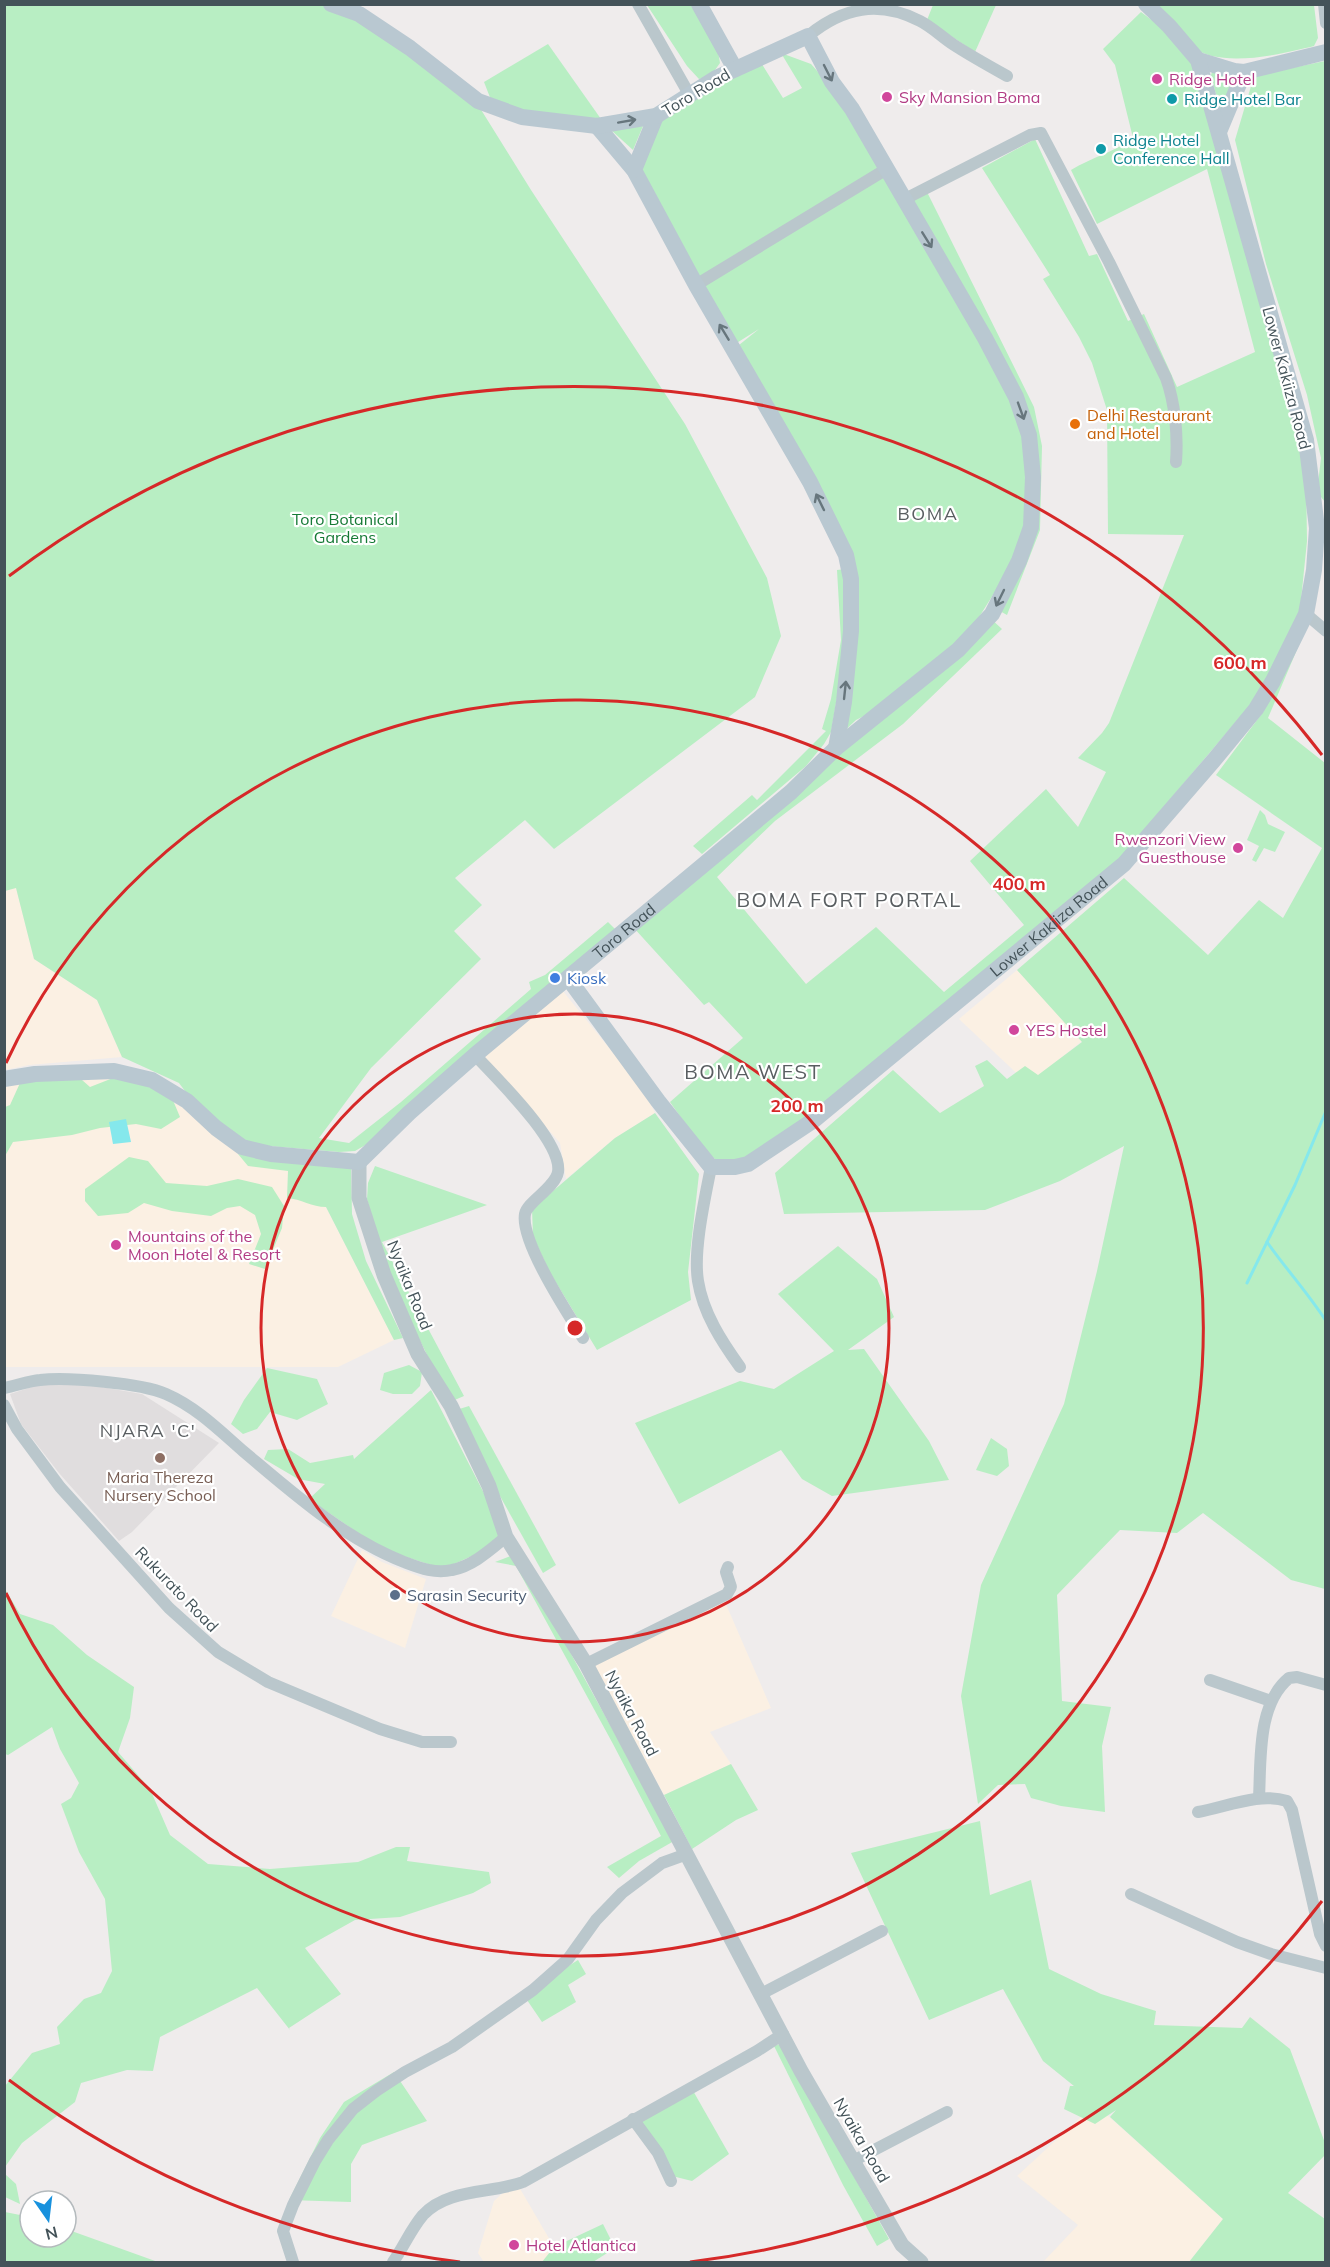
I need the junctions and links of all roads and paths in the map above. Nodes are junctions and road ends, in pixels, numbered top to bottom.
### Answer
1 (331, 4) edge
2 (638, 4) edge
3 (699, 4) edge
4 (1146, 4) edge
5 (1324, 4) edge
6 (1326, 23) edge
7 (808, 36) junction
8 (1326, 44) edge
9 (1325, 52) edge
10 (1198, 60) junction
11 (735, 69) junction
12 (1244, 72) junction
13 (1007, 76) dead end
14 (689, 94) junction
15 (656, 116) junction
16 (597, 126) junction
17 (1219, 132) junction
18 (634, 170) junction
19 (885, 170) junction
20 (903, 200) junction
21 (696, 285) junction
22 (1176, 462) dead end
23 (1306, 614) junction
24 (1326, 631) edge
25 (836, 748) junction
26 (568, 978) junction
27 (475, 1055) junction
28 (4, 1079) edge
29 (359, 1161) junction
30 (711, 1167) junction
31 (583, 1338) dead end
32 (740, 1367) dead end
33 (4, 1388) edge
34 (4, 1405) edge
35 (506, 1537) junction
36 (728, 1567) dead end
37 (586, 1664) junction
38 (1210, 1680) dead end
39 (1326, 1685) edge
40 (1270, 1701) junction
41 (451, 1742) dead end
42 (1259, 1798) junction
43 (1198, 1812) dead end
44 (687, 1854) junction
45 (1131, 1894) dead end
46 (882, 1931) dead end
47 (1326, 1946) edge
48 (1326, 1968) edge
49 (762, 1994) junction
50 (783, 2034) junction
51 (947, 2112) dead end
52 (633, 2120) junction
53 (853, 2161) junction
54 (671, 2181) dead end
55 (293, 2262) edge
56 (393, 2262) edge
57 (921, 2262) edge

1 - 16 main road
2 - 14 street
3 - 11 main road, Toro Road
4 - 10 main road, Lower Kakiiza Road
5 - 6 street
7 - 11 main road
7 - 13 street
7 -> 19 main road, Toro Road
8 - 9 street
9 - 12 main road
10 - 12 main road
10 - 17 main road, Lower Kakiiza Road
11 - 14 main road, Toro Road
12 - 17 main road
14 - 15 main road, Toro Road
16 -> 15 main road
15 - 18 main road
16 - 18 main road
17 - 23 main road, Lower Kakiiza Road
18 - 21 main road
19 - 20 main road, Toro Road
19 - 21 street
20 - 22 street
20 -> 25 main road, Toro Road
25 -> 21 main road
23 - 24 street
23 - 30 main road, Lower Kakiiza Road
25 - 26 main road, Toro Road
26 - 27 main road, Toro Road
26 - 30 main road
27 - 29 main road, Toro Road
27 - 31 street
28 - 29 main road
29 - 35 street, Nyaika Road
30 - 32 street
33 - 35 street
34 - 41 street, Rukurato Road
35 - 37 street, Nyaika Road
36 - 37 street
37 - 44 street, Nyaika Road
38 - 40 street
39 - 40 street
40 - 42 street
42 - 43 street
42 - 47 street
44 - 49 street, Nyaika Road
44 - 55 street
45 - 48 street
46 - 49 street
49 - 50 street, Nyaika Road
50 - 52 street
50 - 53 street, Nyaika Road
51 - 53 street
52 - 54 street
52 - 56 street
53 - 57 street, Nyaika Road

